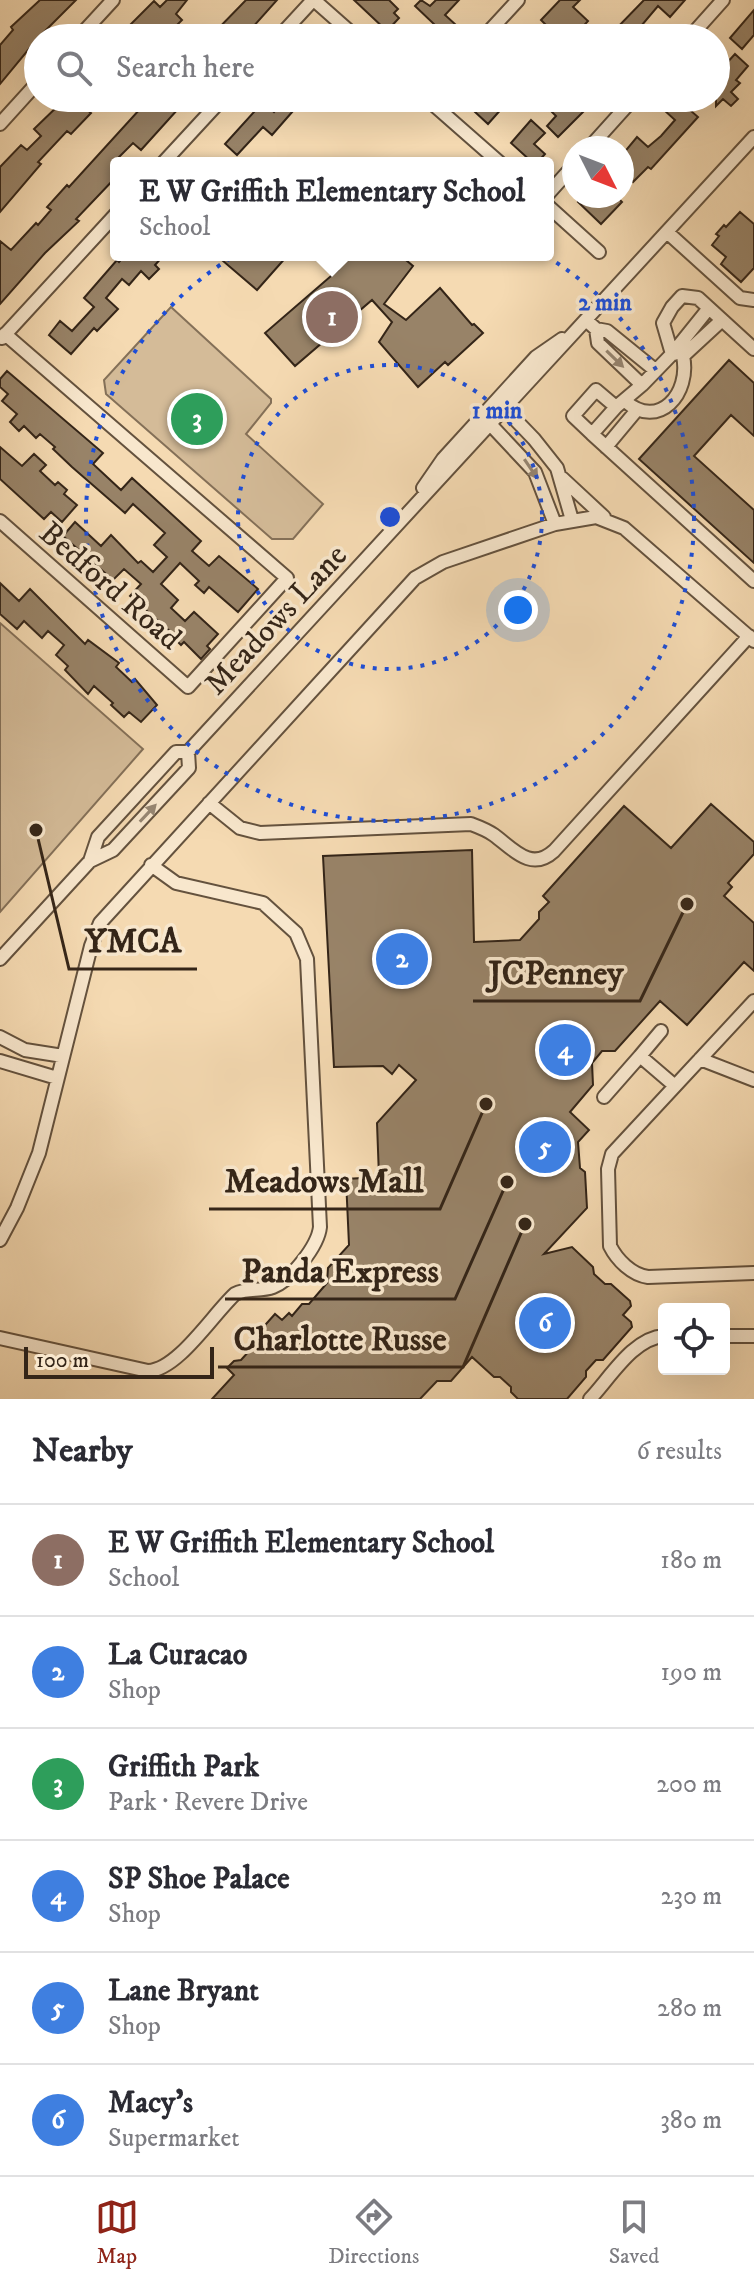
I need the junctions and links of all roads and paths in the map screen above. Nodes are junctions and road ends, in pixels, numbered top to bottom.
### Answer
1 (113, 0) edge
2 (314, 0) edge
3 (518, 0) edge
4 (723, 0) edge
5 (91, 24) edge
6 (291, 24) edge
7 (341, 24) edge
8 (496, 24) edge
9 (702, 24) edge
10 (24, 97) edge
11 (210, 112) edge
12 (443, 112) edge
13 (621, 112) edge
14 (0, 124) edge
15 (600, 136) edge
16 (754, 139) edge
17 (169, 157) edge
18 (493, 157) edge
19 (554, 211) edge
20 (110, 221) edge
21 (667, 232) junction
22 (599, 252) dead end
23 (753, 297) edge
24 (709, 308) junction
25 (722, 320) junction
26 (587, 326) junction
27 (3, 337) edge
28 (754, 349) edge
29 (678, 355) junction
30 (655, 370) junction
31 (642, 385) junction
32 (620, 404) junction
33 (505, 409) junction
34 (636, 411) junction
35 (490, 424) junction
36 (592, 434) junction
37 (606, 447) junction
38 (560, 477) junction
39 (572, 520) junction
40 (0, 521) edge
41 (610, 521) junction
42 (401, 522) junction
43 (555, 524) junction
44 (754, 581) edge
45 (751, 638) edge
46 (188, 752) junction
47 (209, 803) junction
48 (90, 861) junction
49 (151, 865) junction
50 (0, 959) edge
51 (754, 1001) edge
52 (661, 1031) dead end
53 (0, 1037) edge
54 (63, 1056) junction
55 (640, 1056) junction
56 (700, 1059) junction
57 (0, 1061) edge
58 (57, 1078) junction
59 (754, 1080) edge
60 (675, 1086) junction
61 (604, 1097) dead end
62 (0, 1240) edge
63 (754, 1273) edge
64 (730, 1336) edge
65 (754, 1336) edge
66 (658, 1337) edge
67 (0, 1338) edge
68 (590, 1399) edge

1 - 5 street
2 - 6 street
2 - 7 street
3 - 8 street
4 - 9 street
10 - 14 street
11 - 17 street
12 - 18 street
13 - 15 street
16 - 21 street, Meadows Lane
19 - 22 street
20 - 27 street
21 - 23 street
21 - 26 street, Meadows Lane
24 - 25 street
24 - 29 street
24 - 29 street
25 - 28 street
25 - 29 street
26 - 30 street
26 -> 31 street
26 - 33 street, Meadows Lane
26 - 42 street, Meadows Lane
27 - 40 street, Bedford Road
29 - 30 street
29 - 34 street
30 - 31 street
31 - 32 street
32 - 34 street
32 - 36 street
32 - 36 street
33 - 35 street, Meadows Lane
33 - 38 street
34 - 37 street
35 - 42 street, Meadows Lane
35 -> 43 street
36 - 37 street
37 - 44 street
38 - 39 street
38 - 41 street
39 - 41 street
39 - 43 street
41 - 45 street
42 - 46 street, Meadows Lane
43 - 47 street
45 - 47 street
46 - 48 street, Meadows Lane
48 -> 46 street, Meadows Lane
47 - 49 street
48 - 50 street, Meadows Lane
49 - 54 street
49 - 67 street
51 - 56 street
52 - 55 street
53 - 54 street
54 - 58 street
55 - 60 street
55 - 61 street
56 - 59 street
56 - 60 street
57 - 58 street
58 - 62 street
60 - 63 street
64 - 65 street
66 - 68 street

